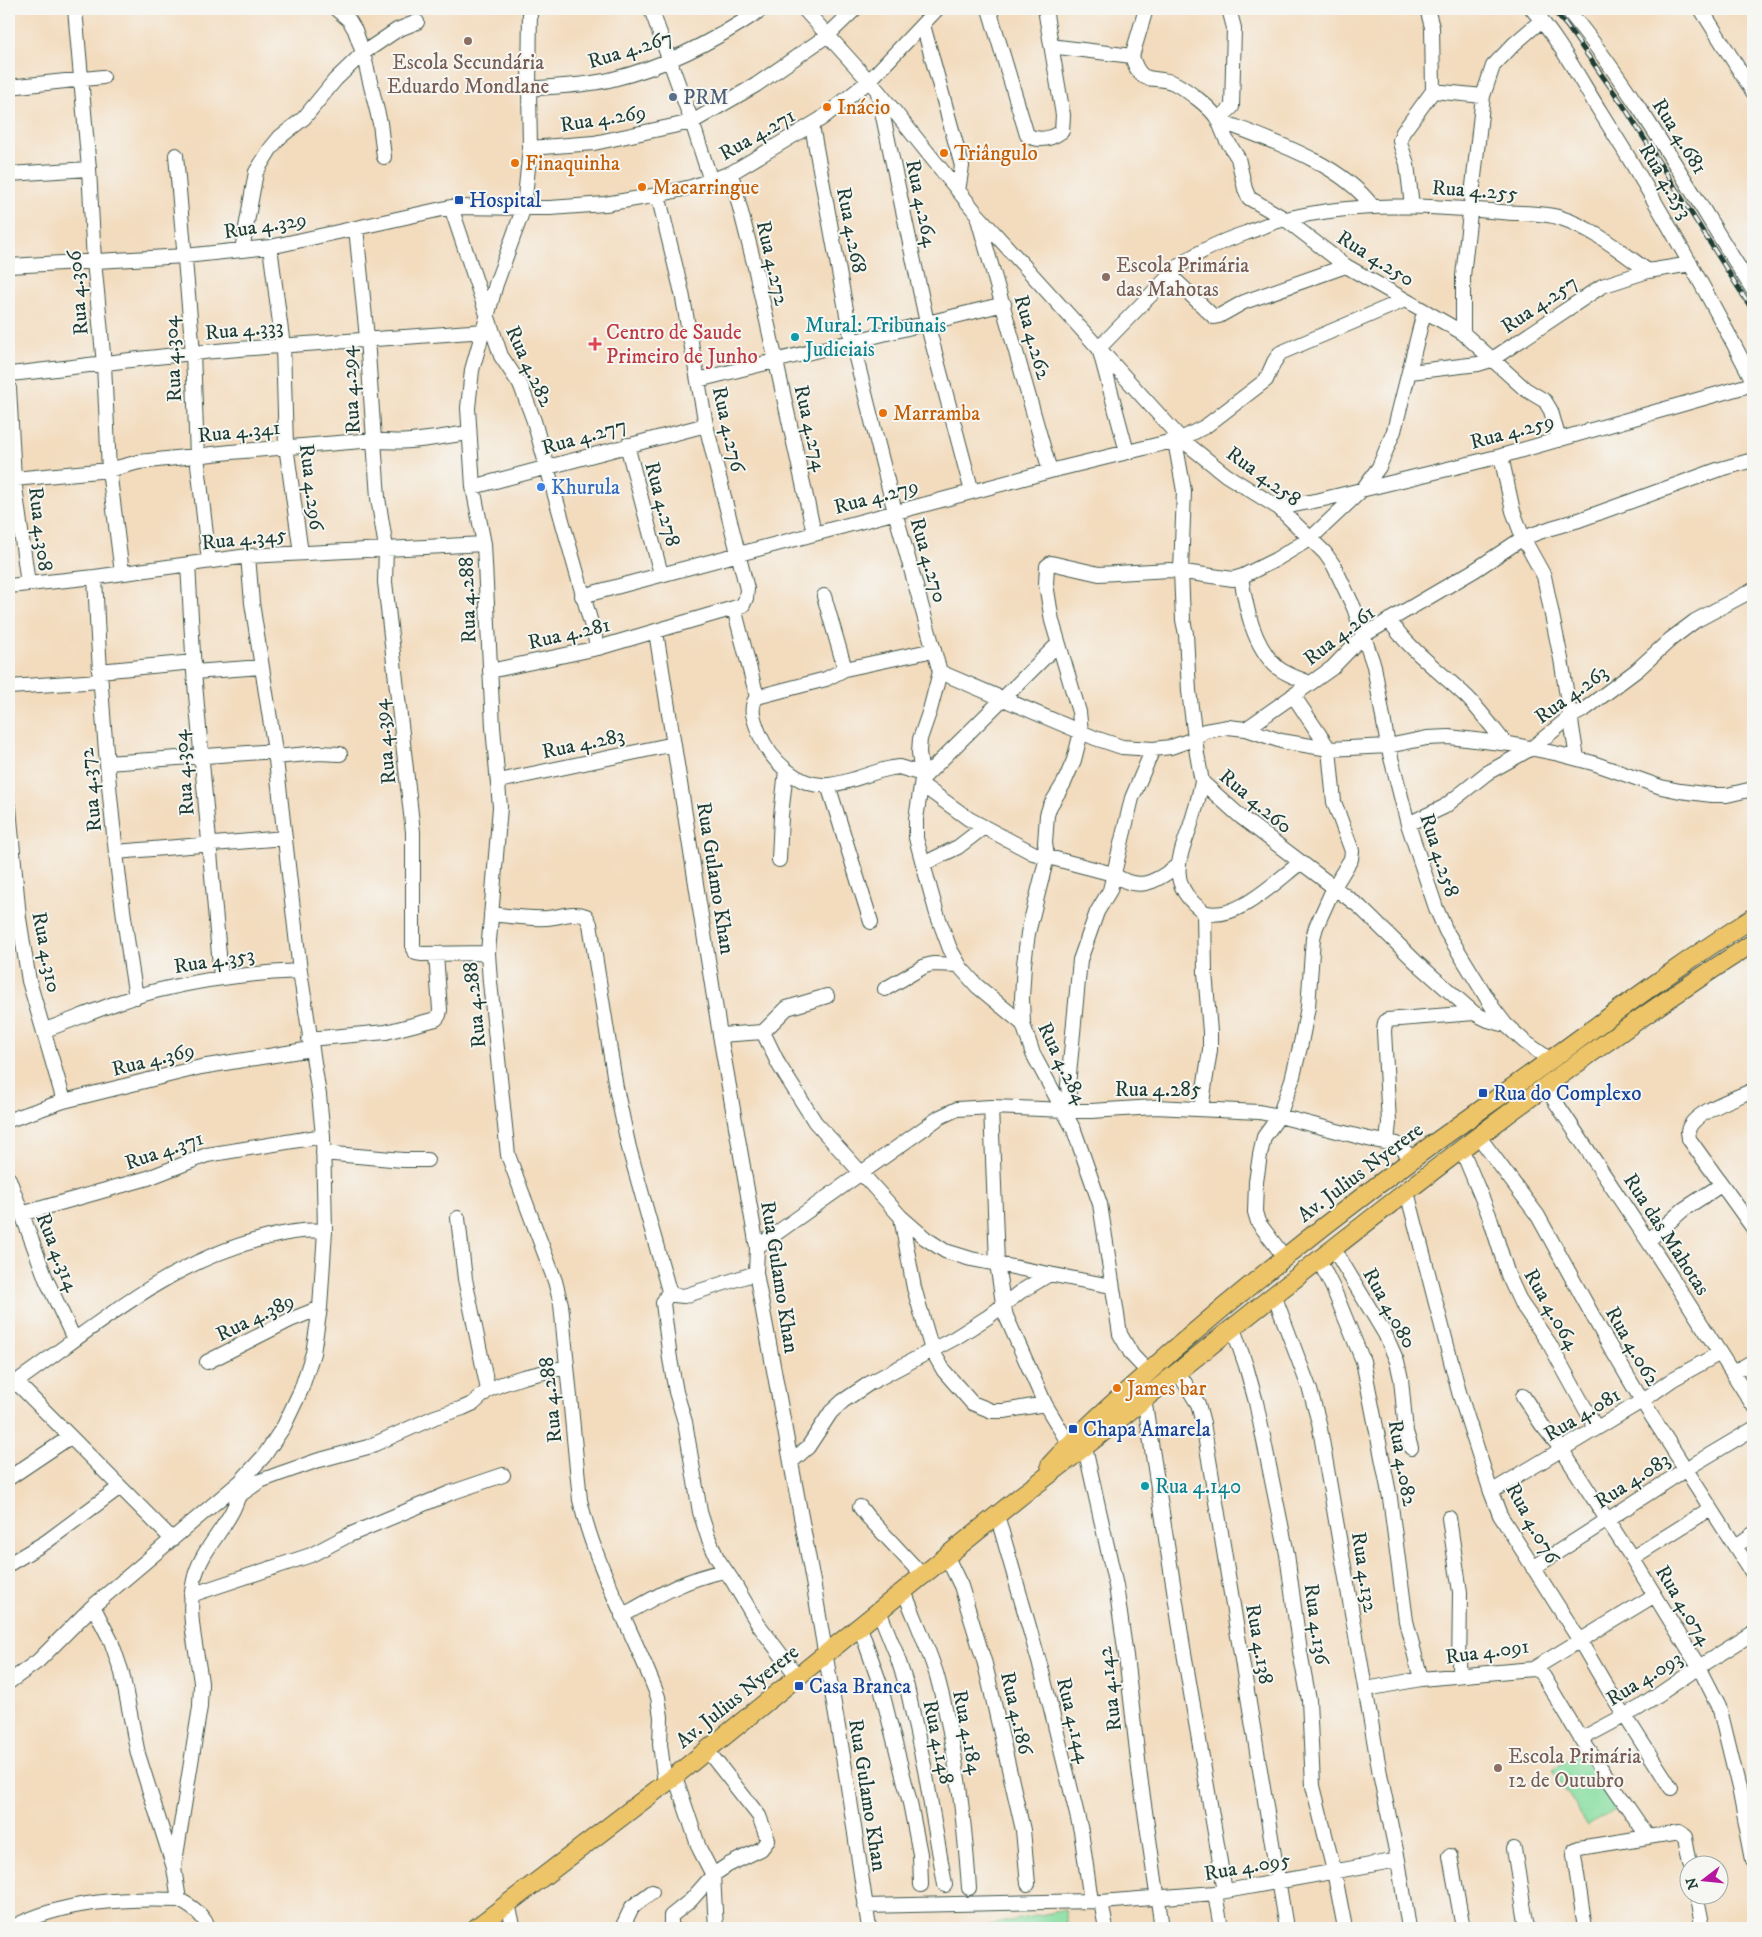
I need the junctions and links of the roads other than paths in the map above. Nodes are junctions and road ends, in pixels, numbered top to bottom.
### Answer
1 (75, 9) edge
2 (336, 9) edge
3 (530, 9) edge
4 (651, 9) edge
5 (762, 9) edge
6 (804, 9) edge
7 (855, 9) edge
8 (937, 9) edge
9 (989, 9) edge
10 (1045, 9) edge
11 (1146, 9) edge
12 (1229, 9) edge
13 (1427, 9) edge
14 (1532, 9) edge
15 (1567, 9) edge
16 (1702, 9) edge
17 (1542, 20) junction
18 (417, 22) dead end
19 (923, 25) junction
20 (828, 35) junction
21 (1058, 47) dead end
22 (364, 52) junction
23 (1132, 56) junction
24 (670, 61) junction
25 (103, 77) dead end
26 (82, 80) junction
27 (873, 86) junction
28 (9, 87) edge
29 (529, 89) junction
30 (1433, 91) junction
31 (1753, 92) edge
32 (1483, 96) junction
33 (1218, 120) junction
34 (692, 122) junction
35 (812, 126) junction
36 (530, 148) junction
37 (176, 155) dead end
38 (384, 157) dead end
39 (89, 169) junction
40 (731, 173) junction
41 (9, 174) edge
42 (711, 181) junction
43 (958, 191) junction
44 (658, 195) junction
45 (1412, 206) junction
46 (455, 207) junction
47 (524, 207) junction
48 (1373, 207) junction
49 (1470, 208) junction
50 (977, 214) junction
51 (1285, 219) junction
52 (356, 228) junction
53 (270, 247) junction
54 (242, 250) junction
55 (185, 256) junction
56 (94, 260) junction
57 (1691, 264) junction
58 (9, 266) edge
59 (1346, 266) junction
60 (1648, 271) junction
61 (1170, 275) junction
62 (1753, 290) edge
63 (1405, 300) junction
64 (1004, 304) junction
65 (1424, 312) junction
66 (486, 317) junction
67 (927, 323) junction
68 (483, 331) junction
69 (1463, 333) junction
70 (367, 338) junction
71 (852, 342) junction
72 (283, 346) junction
73 (1099, 348) junction
74 (193, 353) junction
75 (1491, 360) junction
76 (776, 362) junction
77 (104, 364) junction
78 (1410, 372) junction
79 (9, 374) edge
80 (698, 380) junction
81 (1753, 383) edge
82 (9, 393) edge
83 (706, 425) junction
84 (469, 433) junction
85 (374, 440) junction
86 (1178, 440) junction
87 (1559, 440) junction
88 (627, 445) junction
89 (286, 446) junction
90 (1127, 452) junction
91 (197, 456) junction
92 (1501, 456) junction
93 (1753, 460) edge
94 (11, 462) edge
95 (548, 468) junction
96 (109, 470) junction
97 (1050, 471) junction
98 (14, 479) junction
99 (473, 487) junction
100 (1363, 489) junction
101 (972, 492) junction
102 (1278, 508) junction
103 (895, 512) junction
104 (814, 533) junction
105 (1311, 538) junction
106 (1523, 538) junction
107 (484, 544) junction
108 (386, 548) junction
109 (301, 553) junction
110 (739, 553) junction
111 (248, 556) junction
112 (209, 561) junction
113 (188, 564) junction
114 (1180, 571) junction
115 (122, 573) junction
116 (661, 574) junction
117 (95, 577) junction
118 (1241, 577) junction
119 (28, 584) junction
120 (9, 586) edge
121 (1753, 590) edge
122 (582, 596) junction
123 (824, 596) dead end
124 (734, 608) junction
125 (1388, 620) junction
126 (656, 632) junction
127 (1364, 634) junction
128 (1058, 644) junction
129 (598, 648) junction
130 (934, 650) junction
131 (194, 667) junction
132 (262, 667) junction
133 (845, 669) junction
134 (490, 671) junction
135 (944, 674) junction
136 (99, 676) junction
137 (1310, 683) junction
138 (9, 687) edge
139 (1293, 695) junction
140 (758, 698) junction
141 (1004, 698) junction
142 (1570, 717) junction
143 (1246, 729) junction
144 (1081, 732) junction
145 (1196, 737) junction
146 (1504, 743) junction
147 (674, 744) junction
148 (1388, 746) junction
149 (1532, 748) junction
150 (1153, 749) junction
151 (1328, 749) junction
152 (275, 754) junction
153 (340, 754) dead end
154 (201, 756) junction
155 (1577, 758) junction
156 (107, 763) junction
157 (786, 770) junction
158 (922, 779) junction
159 (499, 781) junction
160 (1202, 782) junction
161 (828, 785) junction
162 (1753, 789) edge
163 (9, 808) edge
164 (1408, 824) junction
165 (984, 828) junction
166 (285, 838) junction
167 (209, 844) junction
168 (116, 852) junction
169 (1047, 857) junction
170 (779, 860) dead end
171 (1300, 863) junction
172 (923, 864) junction
173 (1178, 865) junction
174 (1113, 874) junction
175 (1334, 887) junction
176 (13, 895) edge
177 (1204, 912) junction
178 (491, 914) junction
179 (1753, 918) edge
180 (872, 922) dead end
181 (1753, 943) edge
182 (488, 953) junction
183 (436, 954) junction
184 (959, 965) junction
185 (300, 971) junction
186 (221, 977) junction
187 (885, 989) dead end
188 (827, 996) dead end
189 (136, 997) junction
190 (1474, 1013) junction
191 (1023, 1024) junction
192 (1506, 1025) junction
193 (45, 1030) junction
194 (763, 1032) junction
195 (720, 1035) junction
196 (310, 1044) junction
197 (1549, 1059) junction
198 (1545, 1086) junction
199 (1751, 1091) dead end
200 (64, 1101) junction
201 (991, 1106) junction
202 (1067, 1109) junction
203 (1201, 1109) junction
204 (1279, 1116) junction
205 (9, 1120) edge
206 (322, 1136) junction
207 (1479, 1137) junction
208 (1387, 1142) junction
209 (1462, 1150) junction
210 (323, 1153) junction
211 (1414, 1158) junction
212 (427, 1160) dead end
213 (859, 1173) junction
214 (9, 1179) edge
215 (1721, 1185) junction
216 (1407, 1192) junction
217 (21, 1214) junction
218 (901, 1217) junction
219 (458, 1218) dead end
220 (1753, 1228) edge
221 (325, 1231) junction
222 (1648, 1241) junction
223 (757, 1247) junction
224 (1334, 1249) junction
225 (1285, 1258) junction
226 (1319, 1260) junction
227 (997, 1263) junction
228 (756, 1273) junction
229 (1050, 1274) junction
230 (1111, 1286) junction
231 (669, 1291) junction
232 (1274, 1295) junction
233 (1003, 1303) junction
234 (320, 1308) junction
235 (1233, 1328) junction
236 (74, 1339) junction
237 (932, 1350) junction
238 (1720, 1353) junction
239 (1753, 1361) edge
240 (207, 1362) dead end
241 (567, 1367) junction
242 (1148, 1372) junction
243 (1178, 1372) junction
244 (1733, 1373) junction
245 (12, 1384) edge
246 (488, 1390) junction
247 (1523, 1396) dead end
248 (1144, 1398) junction
249 (1642, 1401) junction
250 (1044, 1404) junction
251 (1753, 1405) edge
252 (1596, 1428) junction
253 (1753, 1429) edge
254 (70, 1437) junction
255 (1077, 1446) junction
256 (1412, 1448) dead end
257 (1562, 1450) junction
258 (791, 1462) junction
259 (1686, 1469) junction
260 (503, 1475) dead end
261 (9, 1478) edge
262 (120, 1488) junction
263 (241, 1488) junction
264 (1491, 1492) junction
265 (860, 1507) dead end
266 (1710, 1509) junction
267 (997, 1515) junction
268 (1449, 1518) dead end
269 (1607, 1520) junction
270 (1753, 1534) edge
271 (172, 1539) junction
272 (1736, 1546) junction
273 (947, 1556) junction
274 (1632, 1558) junction
275 (9, 1564) edge
276 (1533, 1568) junction
277 (725, 1571) junction
278 (1753, 1574) edge
279 (923, 1576) junction
280 (904, 1591) junction
281 (191, 1595) junction
282 (1654, 1595) junction
283 (93, 1606) junction
284 (879, 1611) junction
285 (622, 1616) junction
286 (860, 1627) junction
287 (1753, 1633) edge
288 (1580, 1640) junction
289 (824, 1655) junction
290 (1699, 1667) junction
291 (1533, 1669) junction
292 (1459, 1675) junction
293 (797, 1676) junction
294 (1421, 1680) junction
295 (9, 1682) edge
296 (1366, 1689) junction
297 (1625, 1715) junction
298 (1581, 1739) junction
299 (707, 1750) junction
300 (670, 1780) junction
301 (1671, 1788) dead end
302 (1648, 1837) junction
303 (1514, 1849) dead end
304 (1688, 1854) edge
305 (1450, 1856) dead end
306 (1398, 1860) junction
307 (1753, 1860) edge
308 (174, 1868) junction
309 (1334, 1871) junction
310 (712, 1875) junction
311 (1278, 1880) junction
312 (1028, 1884) dead end
313 (921, 1885) dead end
314 (945, 1885) dead end
315 (970, 1888) dead end
316 (652, 1892) dead end
317 (1220, 1892) junction
318 (1157, 1898) junction
319 (179, 1900) junction
320 (1096, 1901) junction
321 (1698, 1904) edge
322 (508, 1905) junction
323 (865, 1906) junction
324 (11, 1928) edge
325 (209, 1928) edge
326 (476, 1928) edge
327 (514, 1928) edge
328 (622, 1928) edge
329 (671, 1928) edge
330 (716, 1928) edge
331 (869, 1928) edge
332 (1106, 1928) edge
333 (1162, 1928) edge
334 (1221, 1928) edge
335 (1286, 1928) edge
336 (1345, 1928) edge
337 (1409, 1928) edge
338 (1463, 1928) edge
339 (1527, 1928) edge
340 (1585, 1928) edge
341 (1703, 1928) edge

1 - 26 street, Rua 4.306
2 - 22 street
3 - 29 street, Rua 4.282
4 - 24 street
5 - 24 street, Rua 4.267
6 - 20 street, Rua 4.258
7 - 20 street, Rua 4.269
8 - 19 street, Rua 4.271
9 - 10 street
11 - 23 street
12 - 33 street
13 - 30 street
14 - 17 street, Rua 4.253
15 - 62 street, Rua 4.681
16 - 31 street
17 - 32 street
17 - 57 street, Rua 4.253
18 - 22 street
19 - 27 street, Rua 4.271
19 - 43 street
20 - 27 street, Rua 4.258
20 - 34 street, Rua 4.269
21 - 23 street
22 - 38 street
22 - 54 street
23 - 33 street
24 - 29 street, Rua 4.267
24 - 34 street
25 - 26 street
26 - 28 street
26 - 39 street, Rua 4.306
27 - 35 street, Rua 4.271
27 - 43 street, Rua 4.258
27 - 67 street, Rua 4.264
29 - 36 street, Rua 4.282
30 - 32 street
30 - 45 street
32 - 49 street
33 - 48 street
33 - 51 street, Rua 4.250
34 - 36 street, Rua 4.269
34 - 42 street
35 - 40 street, Rua 4.271
35 - 71 street, Rua 4.268
36 - 47 street, Rua 4.282
37 - 55 street, Rua 4.304
39 - 41 street
39 - 56 street, Rua 4.306
40 - 42 street, Rua 4.271
40 - 76 street, Rua 4.272
42 - 44 street, Rua 4.271
43 - 50 street, Rua 4.258
44 - 47 street, Rua 4.271
44 - 80 street, Rua 4.276
45 - 48 street, Rua 4.255
45 - 49 street, Rua 4.255
46 - 47 street, Rua 4.329
46 - 52 street, Rua 4.329
46 - 66 street, Rua 4.288
47 - 66 street, Rua 4.282
48 - 51 street, Rua 4.255
49 - 60 street, Rua 4.255
49 - 69 street
50 - 64 street, Rua 4.262
50 - 73 street, Rua 4.258
51 - 59 street, Rua 4.250
51 - 61 street
52 - 53 street, Rua 4.329
52 - 70 street, Rua 4.294
53 - 54 street, Rua 4.329
53 - 72 street, Rua 4.296
54 - 55 street, Rua 4.329
55 - 56 street, Rua 4.329
55 - 74 street, Rua 4.304
56 - 58 street, Rua 4.329
56 - 77 street, Rua 4.306
57 - 60 street, Rua 4.257
57 - 81 street, Rua 4.253
59 - 61 street
59 - 63 street, Rua 4.250
60 - 75 street, Rua 4.257
61 - 73 street
63 - 65 street, Rua 4.250
63 - 86 street, Rua 4.279
64 - 67 street
64 - 97 street, Rua 4.262
65 - 69 street
65 - 78 street, Rua 4.250
66 - 68 street, Rua 4.288
66 - 95 street, Rua 4.282
67 - 71 street
67 - 101 street, Rua 4.264
68 - 70 street, Rua 4.333
68 - 84 street, Rua 4.288
69 - 75 street
70 - 72 street, Rua 4.333
70 - 85 street, Rua 4.294
71 - 76 street
71 - 103 street, Rua 4.270
72 - 74 street, Rua 4.333
72 - 89 street, Rua 4.296
73 - 86 street, Rua 4.258
73 - 90 street
74 - 77 street, Rua 4.333
74 - 91 street, Rua 4.304
75 - 78 street, Rua 4.257
75 - 87 street
76 - 80 street
76 - 104 street, Rua 4.274
77 - 79 street, Rua 4.333
77 - 96 street, Rua 4.306
78 - 100 street, Rua 4.250
80 - 83 street, Rua 4.276
81 - 87 street, Rua 4.259
82 - 94 street, Rua 4.308
83 - 88 street, Rua 4.277
83 - 110 street, Rua 4.276
84 - 85 street, Rua 4.341
84 - 99 street, Rua 4.288
85 - 89 street, Rua 4.341
85 - 108 street, Rua 4.294
86 - 90 street, Rua 4.279
86 - 102 street, Rua 4.258
86 - 114 street, Rua 4.260
87 - 92 street, Rua 4.259
88 - 95 street, Rua 4.277
88 - 116 street, Rua 4.278
89 - 91 street, Rua 4.341
89 - 109 street, Rua 4.296
90 - 97 street, Rua 4.279
91 - 96 street, Rua 4.341
91 - 112 street, Rua 4.304
92 - 100 street, Rua 4.259
92 - 106 street
93 - 106 street, Rua 4.261
94 - 98 street, Rua 4.308
95 - 99 street, Rua 4.277
95 - 122 street, Rua 4.282
96 - 98 street, Rua 4.341
96 - 115 street, Rua 4.306
97 - 101 street, Rua 4.279
98 - 119 street, Rua 4.308
99 - 107 street, Rua 4.288
100 - 102 street, Rua 4.259
100 - 105 street, Rua 4.250
101 - 103 street, Rua 4.279
102 - 105 street, Rua 4.258
103 - 104 street, Rua 4.279
103 - 130 street, Rua 4.270
104 - 110 street, Rua 4.279
105 - 118 street
105 - 127 street, Rua 4.258
106 - 125 street, Rua 4.261
106 - 142 street
107 - 108 street, Rua 4.345
107 - 134 street, Rua 4.288
108 - 109 street, Rua 4.345
108 - 183 street, Rua 4.394
109 - 111 street, Rua 4.345
110 - 116 street, Rua 4.279
110 - 124 street, Rua 4.276
111 - 112 street, Rua 4.345
111 - 132 street
112 - 113 street, Rua 4.345
113 - 115 street, Rua 4.345
113 - 131 street, Rua 4.304
114 - 118 street
114 - 128 street
114 - 145 street, Rua 4.260
115 - 117 street, Rua 4.345
116 - 122 street, Rua 4.279
117 - 119 street, Rua 4.345
117 - 136 street, Rua 4.372
118 - 137 street
119 - 120 street, Rua 4.345
121 - 142 street, Rua 4.263
122 - 129 street, Rua 4.282
123 - 133 street
124 - 126 street, Rua 4.281
124 - 140 street
125 - 127 street, Rua 4.261
125 - 146 street
126 - 129 street, Rua 4.281
126 - 147 street, Rua Gulamo Khan
127 - 137 street, Rua 4.261
127 - 148 street, Rua 4.258
128 - 141 street
128 - 144 street
129 - 134 street, Rua 4.281
130 - 133 street
130 - 135 street, Rua 4.270
131 - 132 street
131 - 136 street
131 - 154 street, Rua 4.304
132 - 152 street
133 - 140 street
134 - 159 street, Rua 4.288
135 - 141 street
135 - 158 street, Rua 4.284
136 - 138 street
136 - 156 street, Rua 4.372
137 - 139 street, Rua 4.261
139 - 143 street, Rua 4.261
139 - 151 street
140 - 157 street
141 - 144 street
141 - 158 street
142 - 149 street, Rua 4.263
142 - 155 street
143 - 145 street
143 - 151 street
144 - 150 street
144 - 169 street
145 - 150 street
145 - 160 street, Rua 4.260
146 - 148 street
146 - 149 street
147 - 159 street, Rua 4.283
147 - 195 street, Rua Gulamo Khan
148 - 151 street
148 - 164 street, Rua 4.258
149 - 155 street
149 - 164 street, Rua 4.263
150 - 174 street
151 - 175 street
152 - 153 street
152 - 154 street
152 - 166 street
154 - 156 street
154 - 167 street, Rua 4.304
155 - 162 street
156 - 168 street, Rua 4.372
157 - 161 street
157 - 170 street
158 - 161 street
158 - 165 street
158 - 172 street, Rua 4.284
159 - 178 street, Rua 4.288
160 - 171 street, Rua 4.260
160 - 173 street
161 - 180 street
163 - 176 street, Rua 4.310
164 - 192 street, Rua 4.258
165 - 169 street
165 - 172 street
166 - 167 street
166 - 185 street
167 - 168 street
167 - 186 street, Rua 4.304
168 - 189 street, Rua 4.372
169 - 174 street
169 - 191 street
171 - 175 street, Rua 4.260
171 - 177 street
172 - 184 street, Rua 4.284
173 - 174 street
173 - 177 street
174 - 202 street
175 - 190 street, Rua 4.260
175 - 204 street
176 - 193 street, Rua 4.310
177 - 203 street
178 - 182 street, Rua 4.288
178 - 231 street
179 - 197 main road, Av. Julius Nyerere
181 - 198 main road, Av. Julius Nyerere
182 - 183 street
182 - 241 street, Rua 4.288
183 - 196 street, Rua 4.369
184 - 187 street
184 - 191 street, Rua 4.284
185 - 186 street, Rua 4.353
185 - 196 street
186 - 189 street, Rua 4.353
188 - 194 street
189 - 193 street, Rua 4.353
190 - 192 street, Rua 4.260
190 - 208 street
191 - 202 street, Rua 4.284
192 - 197 street, Rua 4.258
193 - 200 street, Rua 4.310
194 - 195 street
194 - 213 street
195 - 223 street, Rua Gulamo Khan
196 - 200 street, Rua 4.369
196 - 206 street
197 - 211 main road, Av. Julius Nyerere
198 - 207 main road, Av. Julius Nyerere
198 - 222 street, Rua das Mahotas
199 - 215 street
200 - 205 street, Rua 4.369
201 - 202 street, Rua 4.285
201 - 213 street, Rua 4.285
201 - 227 street
202 - 203 street, Rua 4.285
202 - 230 street, Rua 4.284
203 - 204 street, Rua 4.285
204 - 208 street, Rua 4.285
204 - 225 street
206 - 210 street
206 - 217 street, Rua 4.371
207 - 209 main road, Av. Julius Nyerere
207 - 249 street, Rua 4.062
208 - 211 street, Rua 4.285
209 - 216 main road, Av. Julius Nyerere
209 - 252 street, Rua 4.064
210 - 212 street
210 - 221 street
211 - 225 main road, Av. Julius Nyerere
213 - 218 street
213 - 223 street, Rua 4.285
214 - 217 street, Rua 4.314
215 - 220 street
215 - 222 street
216 - 224 main road, Av. Julius Nyerere
216 - 264 street, Rua 4.076
217 - 236 street, Rua 4.314
218 - 227 street
218 - 237 street
219 - 246 street
221 - 234 street
221 - 236 street
222 - 238 street, Rua das Mahotas
223 - 228 street, Rua Gulamo Khan
224 - 226 main road, Av. Julius Nyerere
224 - 256 street, Rua 4.080
225 - 242 main road, Av. Julius Nyerere
226 - 232 main road, Av. Julius Nyerere
226 - 294 street, Rua 4.082
227 - 229 street
227 - 233 street
228 - 231 street
228 - 258 street, Rua Gulamo Khan
229 - 230 street
229 - 233 street
230 - 242 street, Rua 4.284
231 - 277 street
232 - 235 main road, Av. Julius Nyerere
232 - 296 street, Rua 4.132
233 - 237 street
233 - 250 street
234 - 240 street, Rua 4.389
234 - 263 street
235 - 243 main road, Av. Julius Nyerere
235 - 309 street, Rua 4.136
236 - 245 street
237 - 250 street
237 - 258 street
238 - 244 street, Rua das Mahotas
238 - 249 street, Rua 4.081
239 - 244 street
241 - 246 street
241 - 285 street, Rua 4.288
242 - 255 main road, Av. Julius Nyerere
243 - 248 main road, Av. Julius Nyerere
243 - 311 street, Rua 4.138
244 - 251 street, Rua das Mahotas
245 - 254 street
246 - 263 street
247 - 257 street, Rua 4.074
248 - 255 main road, Av. Julius Nyerere
248 - 317 street
249 - 252 street, Rua 4.081
249 - 259 street, Rua 4.062
250 - 255 street
252 - 257 street, Rua 4.081
253 - 259 street, Rua 4.083
254 - 261 street
254 - 262 street
255 - 267 main road, Av. Julius Nyerere
255 - 318 street, Rua 4.142
257 - 264 street, Rua 4.081
257 - 269 street, Rua 4.074
258 - 289 street, Rua Gulamo Khan
259 - 266 street, Rua 4.062
259 - 269 street, Rua 4.083
260 - 281 street
262 - 271 street
262 - 275 street
263 - 271 street
263 - 281 street
264 - 276 street, Rua 4.076
265 - 279 street
266 - 272 street, Rua 4.062
266 - 274 street
267 - 273 main road, Av. Julius Nyerere
267 - 320 street, Rua 4.144
268 - 292 street
269 - 274 street, Rua 4.074
269 - 276 street, Rua 4.083
270 - 272 street
271 - 283 street
272 - 278 street, Rua 4.062
273 - 279 main road, Av. Julius Nyerere
273 - 312 street, Rua 4.186
274 - 282 street, Rua 4.074
276 - 288 street, Rua 4.076
277 - 285 street
277 - 293 street
279 - 280 main road, Av. Julius Nyerere
280 - 284 main road, Av. Julius Nyerere
280 - 315 street, Rua 4.184
281 - 308 street
282 - 288 street, Rua 4.091
282 - 290 street, Rua 4.074
283 - 295 street
283 - 308 street
284 - 286 main road, Av. Julius Nyerere
284 - 314 street, Rua 4.148
285 - 300 street, Rua 4.288
286 - 289 main road, Av. Julius Nyerere
286 - 313 street
287 - 290 street, Rua 4.093
288 - 291 street, Rua 4.091
288 - 297 street, Rua 4.076
289 - 293 main road, Av. Julius Nyerere
289 - 323 street, Rua Gulamo Khan
290 - 297 street, Rua 4.093
290 - 307 street, Rua 4.074
291 - 292 street, Rua 4.091
291 - 298 street
292 - 294 street, Rua 4.091
293 - 299 main road, Av. Julius Nyerere
294 - 296 street, Rua 4.091
296 - 306 street, Rua 4.132
297 - 298 street, Rua 4.093
297 - 301 street, Rua 4.076
298 - 302 street
299 - 300 main road, Av. Julius Nyerere
299 - 310 street
300 - 310 street, Rua 4.288
300 - 322 main road, Av. Julius Nyerere
302 - 304 street
302 - 340 street
303 - 339 street
305 - 338 street
306 - 309 street, Rua 4.095
306 - 337 street, Rua 4.132
308 - 319 street
309 - 311 street, Rua 4.095
309 - 336 street, Rua 4.136
310 - 329 street
310 - 330 street
311 - 317 street, Rua 4.095
311 - 335 street, Rua 4.138
316 - 328 street
317 - 318 street, Rua 4.095
317 - 334 street
318 - 320 street, Rua 4.095
318 - 333 street, Rua 4.142
319 - 324 street
319 - 325 street
320 - 323 street, Rua 4.095
320 - 332 street, Rua 4.144
321 - 341 street
322 - 326 main road, Av. Julius Nyerere
322 - 327 street
323 - 331 street, Rua Gulamo Khan

